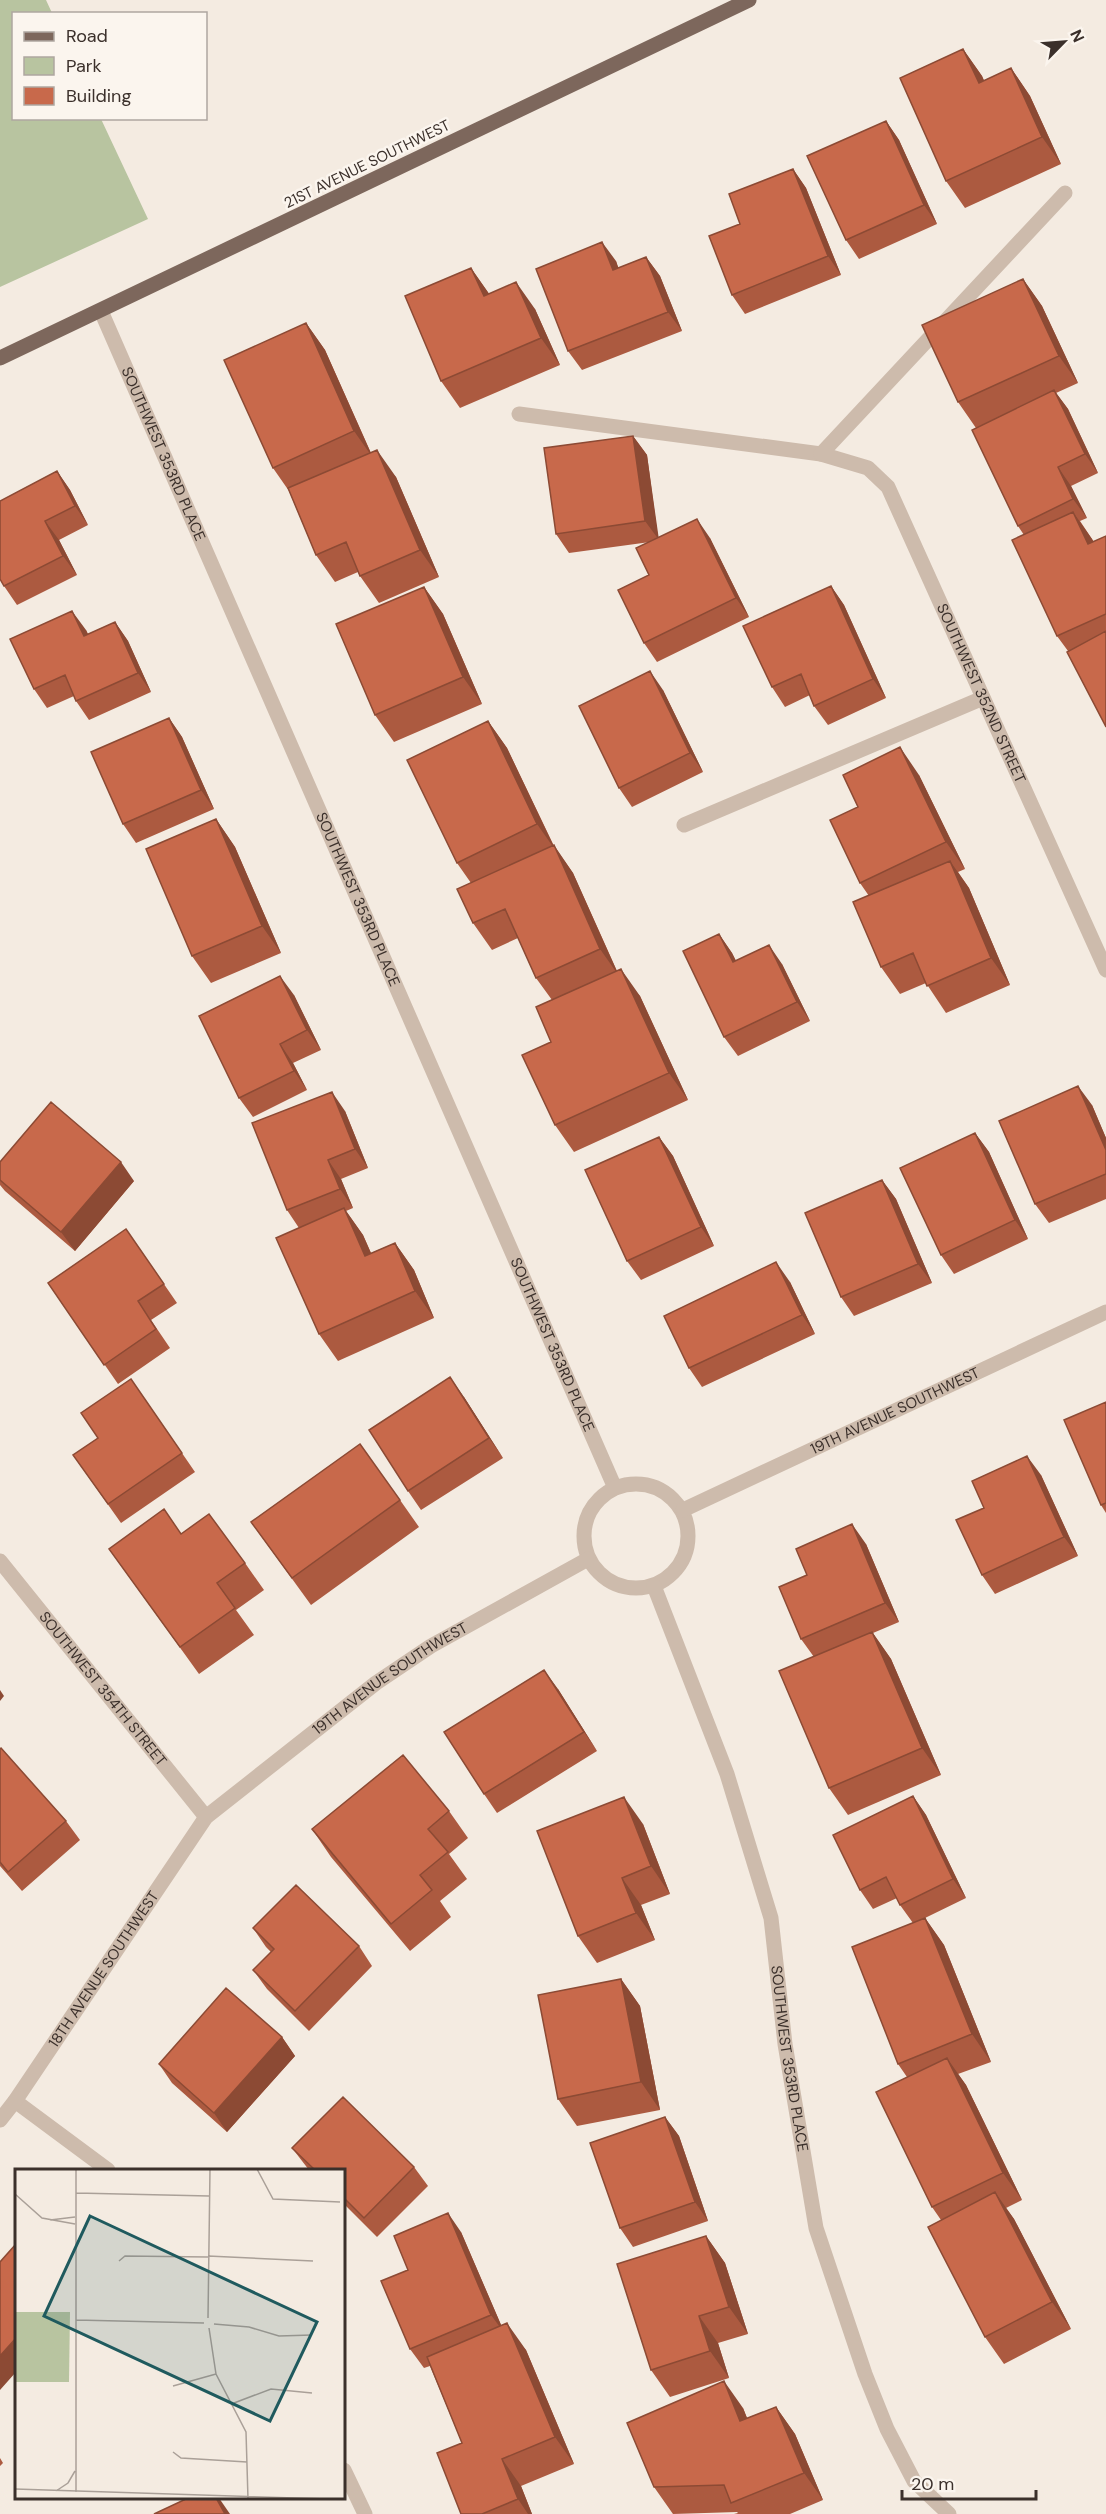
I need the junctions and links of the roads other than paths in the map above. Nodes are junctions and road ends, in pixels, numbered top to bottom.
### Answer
1 (749, 0) edge
2 (1065, 193) dead end
3 (101, 311) junction
4 (0, 358) edge
5 (519, 414) dead end
6 (821, 454) junction
7 (983, 698) junction
8 (684, 825) dead end
9 (1106, 970) edge
10 (1106, 1312) edge
11 (615, 1488) junction
12 (683, 1510) junction
13 (588, 1559) junction
14 (0, 1561) edge
15 (654, 1586) junction
16 (206, 1817) junction
17 (15, 2101) junction
18 (0, 2120) edge
19 (107, 2169) edge
20 (345, 2472) edge
21 (365, 2514) edge
22 (949, 2514) edge

1 - 3 main road, 21ST AVENUE SOUTHWEST
2 - 6 street
3 - 4 main road, 21ST AVENUE SOUTHWEST
3 - 11 street, SOUTHWEST 353RD PLACE
5 - 6 street, SOUTHWEST 352ND STREET
6 - 7 street, SOUTHWEST 352ND STREET
7 - 8 street
7 - 9 street, SOUTHWEST 352ND STREET
10 - 12 street, 19TH AVENUE SOUTHWEST
11 - 12 street
11 - 13 street
12 - 15 street
13 - 15 street
13 - 16 street, 19TH AVENUE SOUTHWEST
14 - 16 street, SOUTHWEST 354TH STREET
15 - 22 street, SOUTHWEST 353RD PLACE
16 - 17 street, 18TH AVENUE SOUTHWEST
17 - 18 street, 18TH AVENUE SOUTHWEST
17 - 19 street
20 - 21 street

